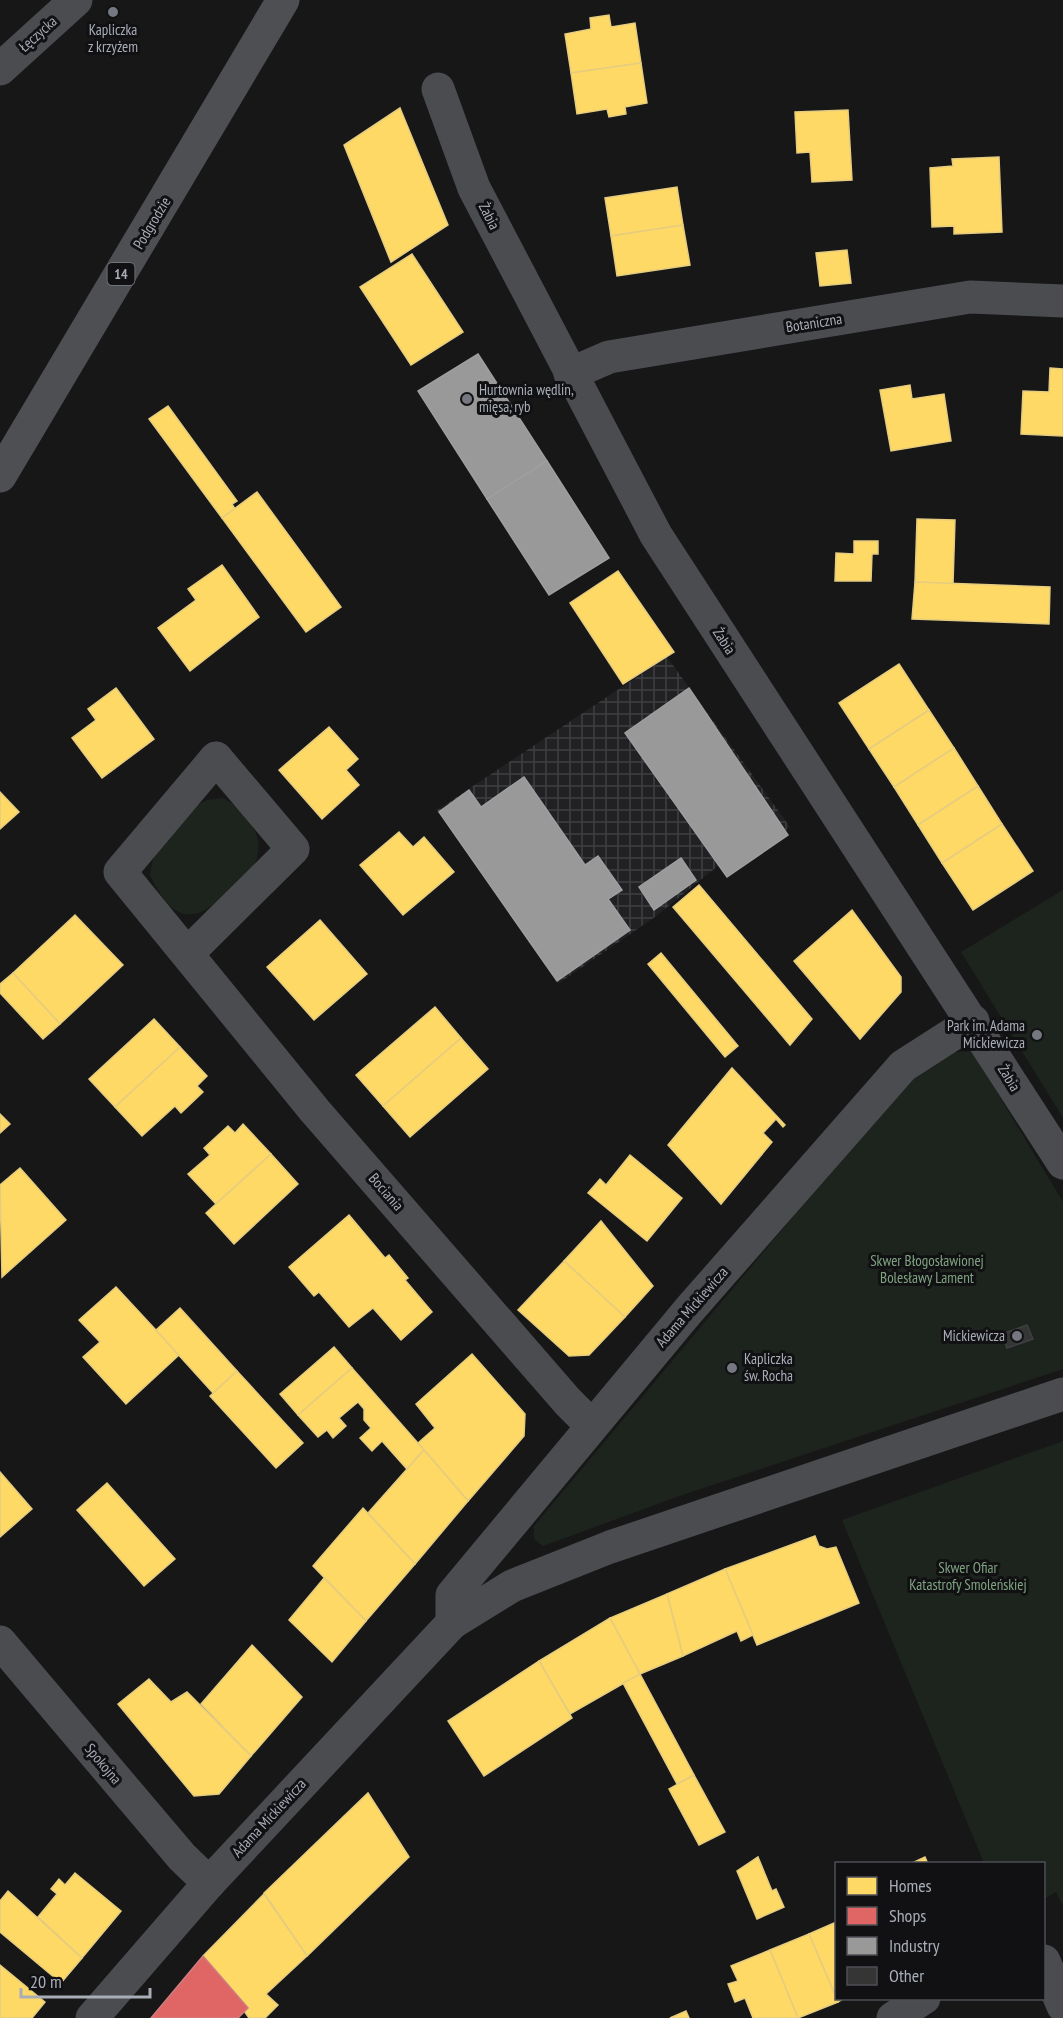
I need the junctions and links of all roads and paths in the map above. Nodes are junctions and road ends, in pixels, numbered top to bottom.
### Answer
1 (76, 0) edge
2 (283, 0) edge
3 (0, 69) edge
4 (438, 89) dead end
5 (1063, 301) edge
6 (570, 374) junction
7 (0, 476) edge
8 (188, 954) junction
9 (973, 1021) junction
10 (1063, 1163) edge
11 (1063, 1394) edge
12 (591, 1425) junction
13 (452, 1623) junction
14 (0, 1642) edge
15 (209, 1883) junction
16 (1045, 1963) edge
17 (921, 2000) edge
18 (1063, 2006) edge
19 (92, 2018) edge
20 (893, 2018) edge

1 - 3 street, Łęczycka
2 - 7 main road, Podgrodzie / 14
4 - 6 street, Żabia
5 - 6 street, Botaniczna
6 - 9 street, Żabia
8 - 8 street, Bociania
8 - 12 street, Bociania
9 - 10 street, Żabia
9 - 12 street, Adama Mickiewicza
11 - 13 street, Adama Mickiewicza
12 - 13 street, Adama Mickiewicza
13 - 15 street, Adama Mickiewicza
14 - 15 street, Spokojna
15 - 19 street, Adama Mickiewicza
16 - 18 street
17 - 20 street

